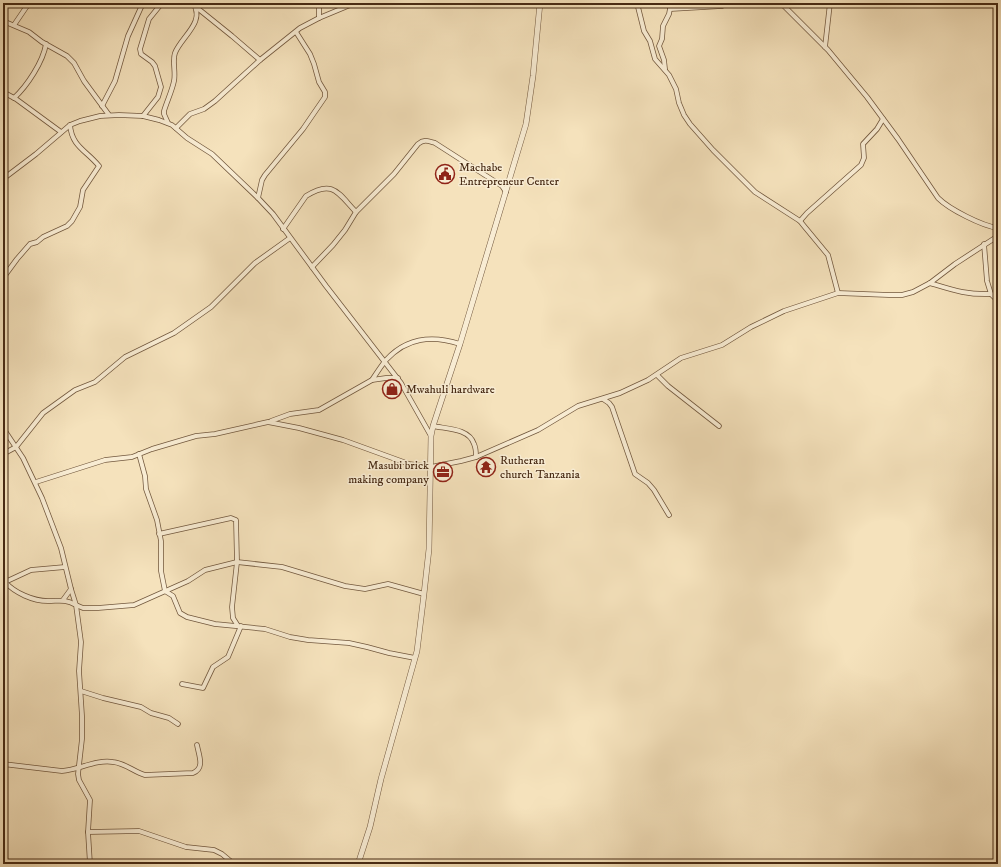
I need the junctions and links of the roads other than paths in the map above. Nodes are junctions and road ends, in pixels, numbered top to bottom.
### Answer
1 (29, 3) edge
2 (143, 3) edge
3 (162, 3) edge
4 (193, 3) edge
5 (318, 3) edge
6 (355, 3) edge
7 (540, 3) edge
8 (637, 3) edge
9 (671, 3) edge
10 (729, 3) edge
11 (781, 3) edge
12 (830, 3) edge
13 (196, 7) junction
14 (670, 8) junction
15 (319, 18) junction
16 (3, 21) edge
17 (14, 25) junction
18 (296, 32) junction
19 (46, 44) junction
20 (825, 47) junction
21 (260, 60) junction
22 (665, 69) junction
23 (3, 92) edge
24 (14, 98) junction
25 (102, 106) junction
26 (109, 115) junction
27 (144, 116) junction
28 (883, 119) junction
29 (168, 123) junction
30 (70, 125) junction
31 (176, 128) junction
32 (61, 132) junction
33 (3, 179) edge
34 (506, 192) junction
35 (258, 198) junction
36 (356, 212) junction
37 (800, 222) junction
38 (998, 228) edge
39 (283, 229) junction
40 (998, 236) edge
41 (290, 238) junction
42 (984, 244) junction
43 (312, 266) junction
44 (3, 278) edge
45 (930, 283) junction
46 (838, 293) junction
47 (991, 294) junction
48 (998, 301) edge
49 (460, 344) junction
50 (385, 361) junction
51 (657, 375) junction
52 (398, 378) junction
53 (372, 380) junction
54 (603, 399) junction
55 (268, 422) junction
56 (433, 426) junction
57 (719, 426) dead end
58 (3, 428) edge
59 (431, 436) junction
60 (16, 447) junction
61 (3, 454) edge
62 (139, 454) junction
63 (476, 457) junction
64 (431, 467) junction
65 (36, 482) junction
66 (669, 515) dead end
67 (159, 534) junction
68 (236, 562) junction
69 (3, 564) edge
70 (65, 567) junction
71 (4, 583) edge
72 (71, 589) junction
73 (165, 591) junction
74 (424, 594) junction
75 (63, 600) junction
76 (76, 605) junction
77 (239, 626) junction
78 (415, 658) junction
79 (182, 684) dead end
80 (81, 692) junction
81 (178, 724) dead end
82 (197, 745) dead end
83 (3, 764) edge
84 (78, 768) junction
85 (88, 832) junction
86 (90, 864) edge
87 (234, 864) edge
88 (358, 864) edge

1 - 17 street
2 - 25 street
3 - 27 street
4 - 13 street
5 - 15 street
6 - 15 street
7 - 34 street
8 - 22 street
9 - 14 street
10 - 14 street
11 - 20 street
12 - 20 street
13 - 21 street
13 - 29 street
14 - 22 street
15 - 18 street
16 - 17 street
17 - 19 street
18 - 21 street
18 - 35 street
19 - 24 street
19 - 25 street
20 - 28 street
21 - 31 street
22 - 37 street
23 - 24 street
24 - 32 street
25 - 26 street
26 - 27 street
26 - 30 street
27 - 29 street
28 - 37 street
28 - 38 street
29 - 31 street
30 - 32 street
30 - 44 street
31 - 35 street
32 - 33 street
34 - 36 street
34 - 49 street
35 - 39 street
36 - 39 street
36 - 43 street
37 - 46 street
39 - 41 street
40 - 42 street
41 - 43 street
41 - 60 street
42 - 45 street
42 - 47 street
43 - 50 street
45 - 46 street
45 - 47 street
46 - 51 street
47 - 48 street
49 - 50 street
49 - 56 street
50 - 52 street
50 - 53 street
51 - 54 street
51 - 57 street
52 - 53 street
52 - 59 street
53 - 55 street
54 - 63 street
54 - 66 street
55 - 62 street
55 - 64 street
56 - 59 street
56 - 63 street
58 - 60 street
59 - 64 street
60 - 61 street
60 - 65 street
62 - 65 street
62 - 67 street
63 - 64 street
64 - 74 street
65 - 70 street
67 - 68 street
67 - 73 street
68 - 73 street
68 - 74 street
68 - 77 street
69 - 71 street
70 - 71 street
70 - 72 street
71 - 75 street
72 - 75 street
72 - 76 street
73 - 76 street
73 - 77 street
74 - 78 street
75 - 76 street
76 - 80 street
77 - 78 street
77 - 79 street
78 - 88 street
80 - 81 street
80 - 84 street
82 - 84 street
83 - 84 street
84 - 85 street
85 - 86 street
85 - 87 street

